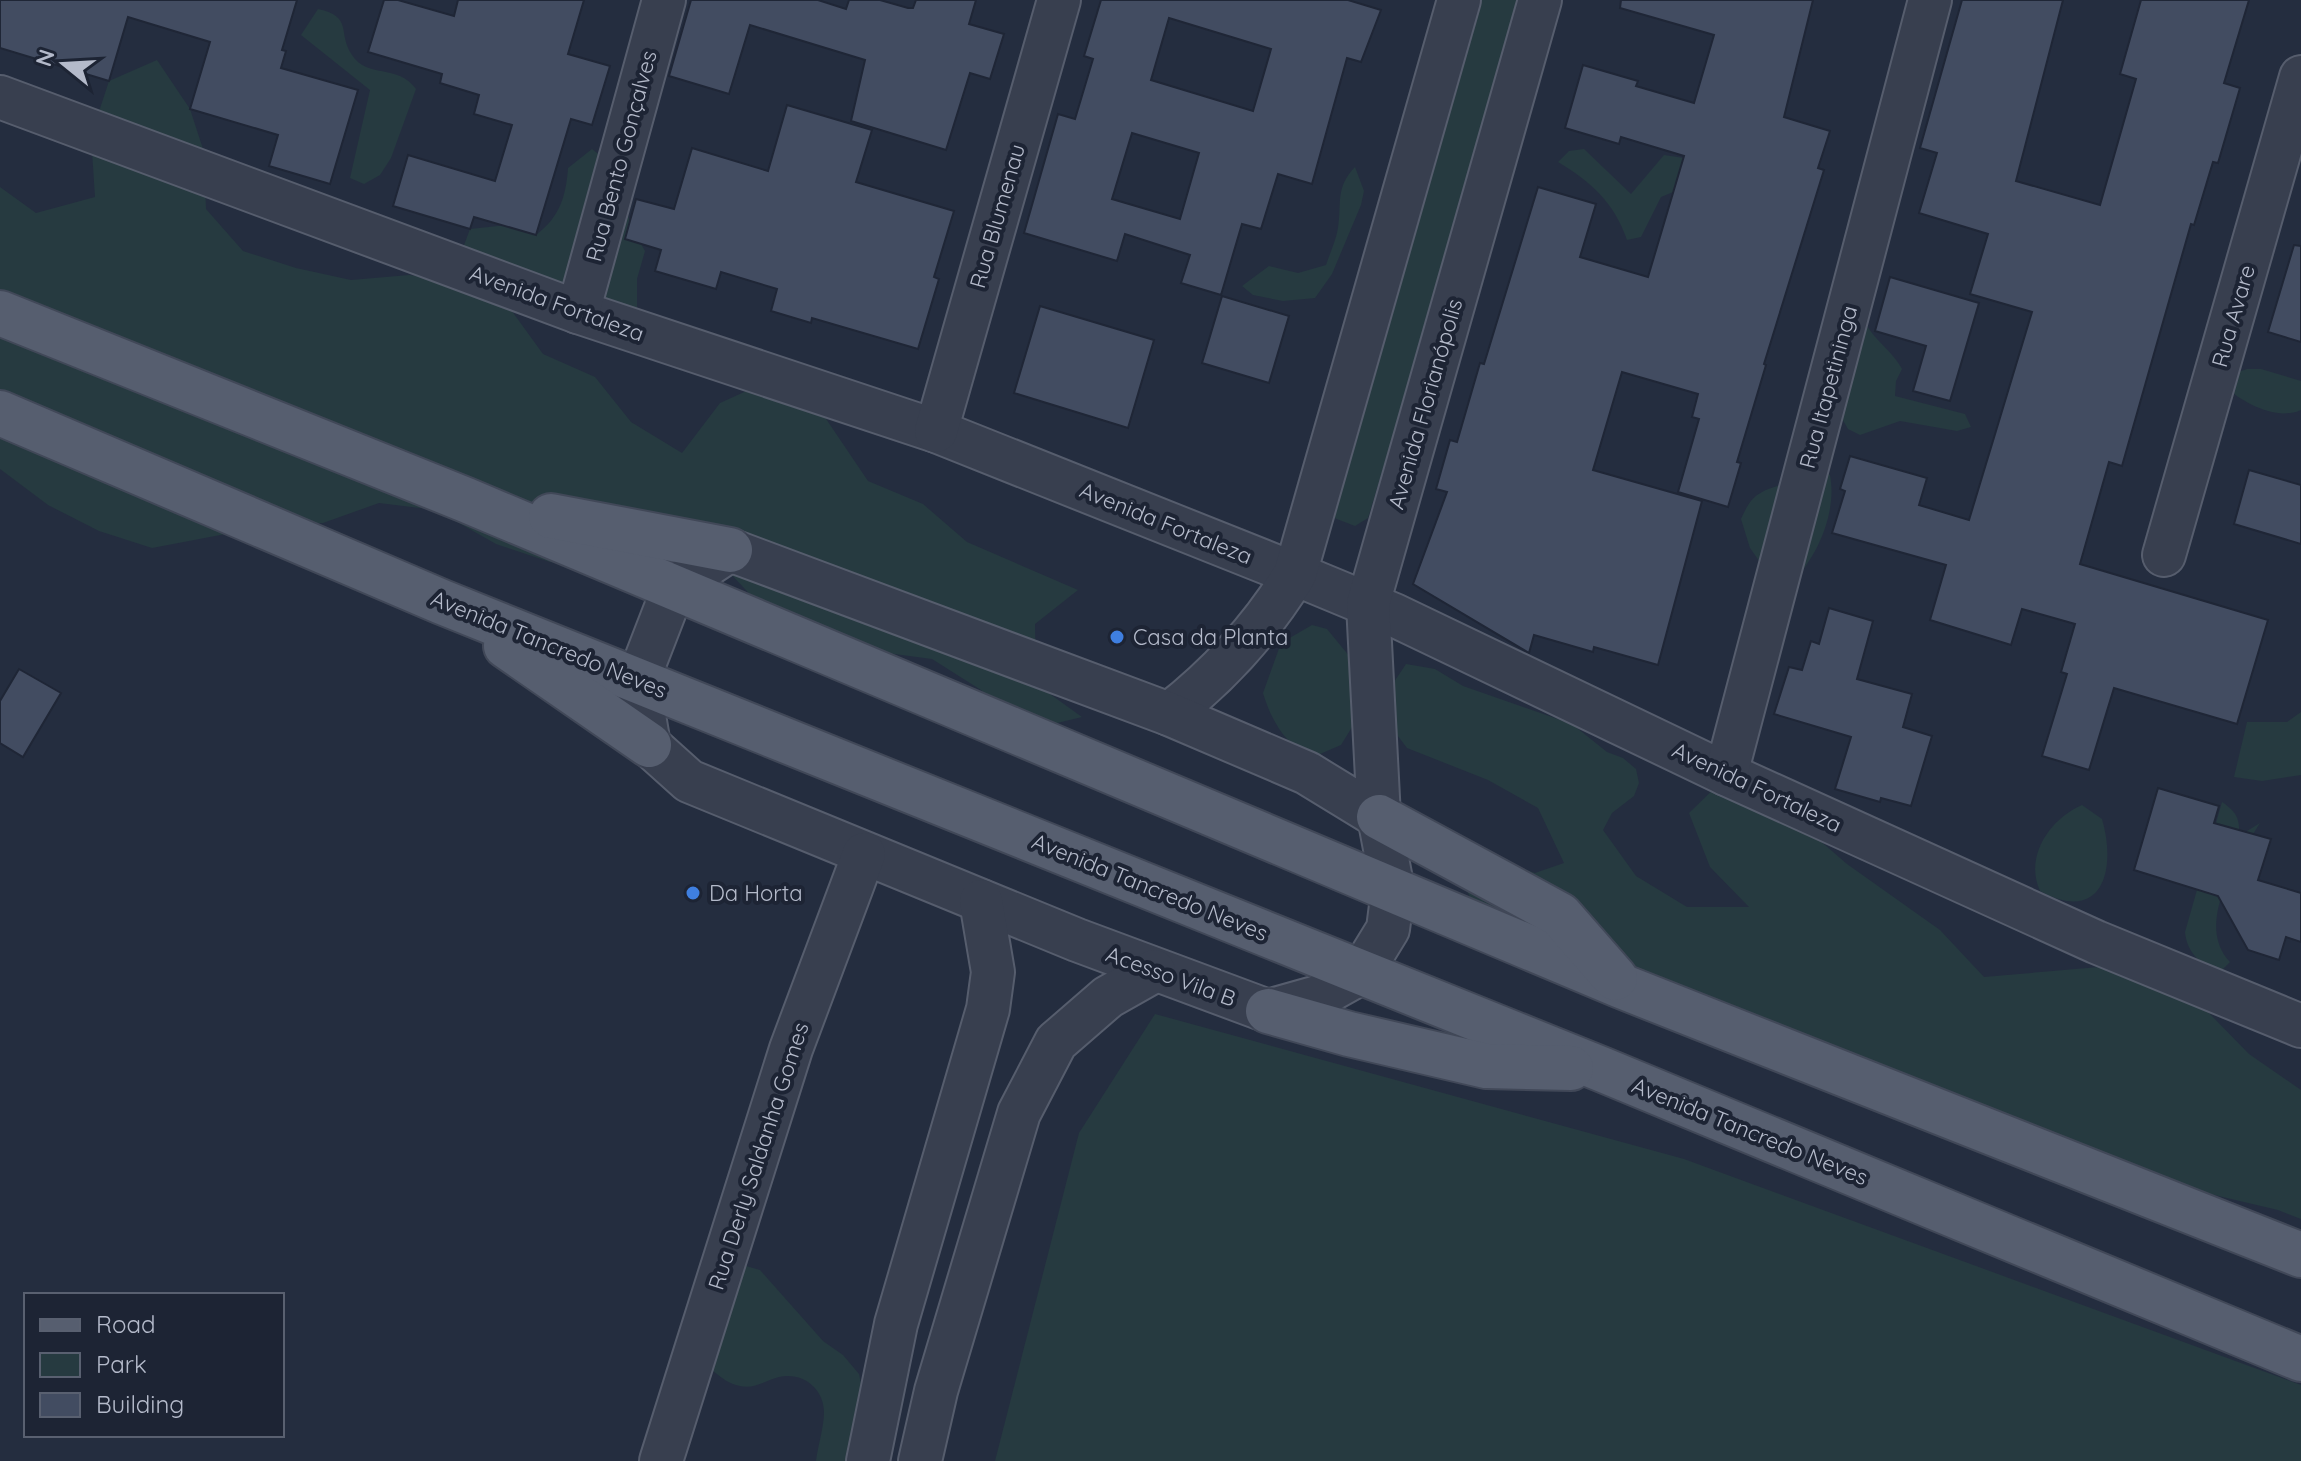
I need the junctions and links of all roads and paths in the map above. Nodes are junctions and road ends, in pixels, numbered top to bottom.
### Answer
1 (664, 0) edge
2 (1059, 0) edge
3 (1459, 0) edge
4 (1540, 0) edge
5 (1930, 0) edge
6 (2301, 77) edge
7 (0, 97) edge
8 (578, 312) junction
9 (0, 313) edge
10 (0, 413) edge
11 (936, 431) junction
12 (466, 500) junction
13 (730, 550) junction
14 (2164, 555) dead end
15 (1295, 574) junction
16 (674, 587) junction
17 (442, 602) junction
18 (1368, 604) junction
19 (638, 680) junction
20 (1169, 714) junction
21 (649, 745) junction
22 (1726, 774) junction
23 (1379, 817) junction
24 (864, 854) junction
25 (1393, 890) junction
26 (981, 901) junction
27 (1154, 971) junction
28 (1361, 973) junction
29 (1621, 986) junction
30 (1268, 1011) junction
31 (2301, 1026) edge
32 (1601, 1069) junction
33 (2301, 1255) edge
34 (2301, 1359) edge
35 (661, 1461) edge
36 (868, 1461) edge
37 (920, 1461) edge

1 - 8 street, Rua Bento Gonçalves
2 - 11 street, Rua Blumenau
3 - 15 street
4 - 18 street, Avenida Florianópolis
5 - 22 street, Rua Itapetininga
6 - 14 street, Rua Avare
7 - 8 street, Avenida Fortaleza
8 - 11 street, Avenida Fortaleza
9 - 12 main road
10 - 17 main road, Avenida Tancredo Neves
11 - 15 street, Avenida Fortaleza
12 - 13 main road
12 - 16 main road
13 - 16 street
13 - 20 street
15 - 18 street, Avenida Fortaleza
15 - 20 street
16 - 19 street
16 - 25 main road
17 - 19 main road, Avenida Tancredo Neves
17 - 21 main road
18 - 22 street, Avenida Fortaleza
18 - 23 street, Avenida Florianópolis
19 - 21 street
19 - 28 main road, Avenida Tancredo Neves
20 - 23 street
21 - 24 street, Acesso Vila B
22 - 31 street, Avenida Fortaleza
23 - 25 street, Avenida Florianópolis
23 - 29 main road
24 - 26 street, Acesso Vila B
24 - 35 street, Rua Derly Saldanha Gomes
25 - 28 street, Avenida Florianópolis
25 - 29 main road
26 - 27 street, Acesso Vila B
26 - 36 street
27 - 30 street, Acesso Vila B
27 - 37 street
28 - 30 street
28 - 32 main road, Avenida Tancredo Neves
29 - 33 main road
30 - 32 main road
32 - 34 main road, Avenida Tancredo Neves

